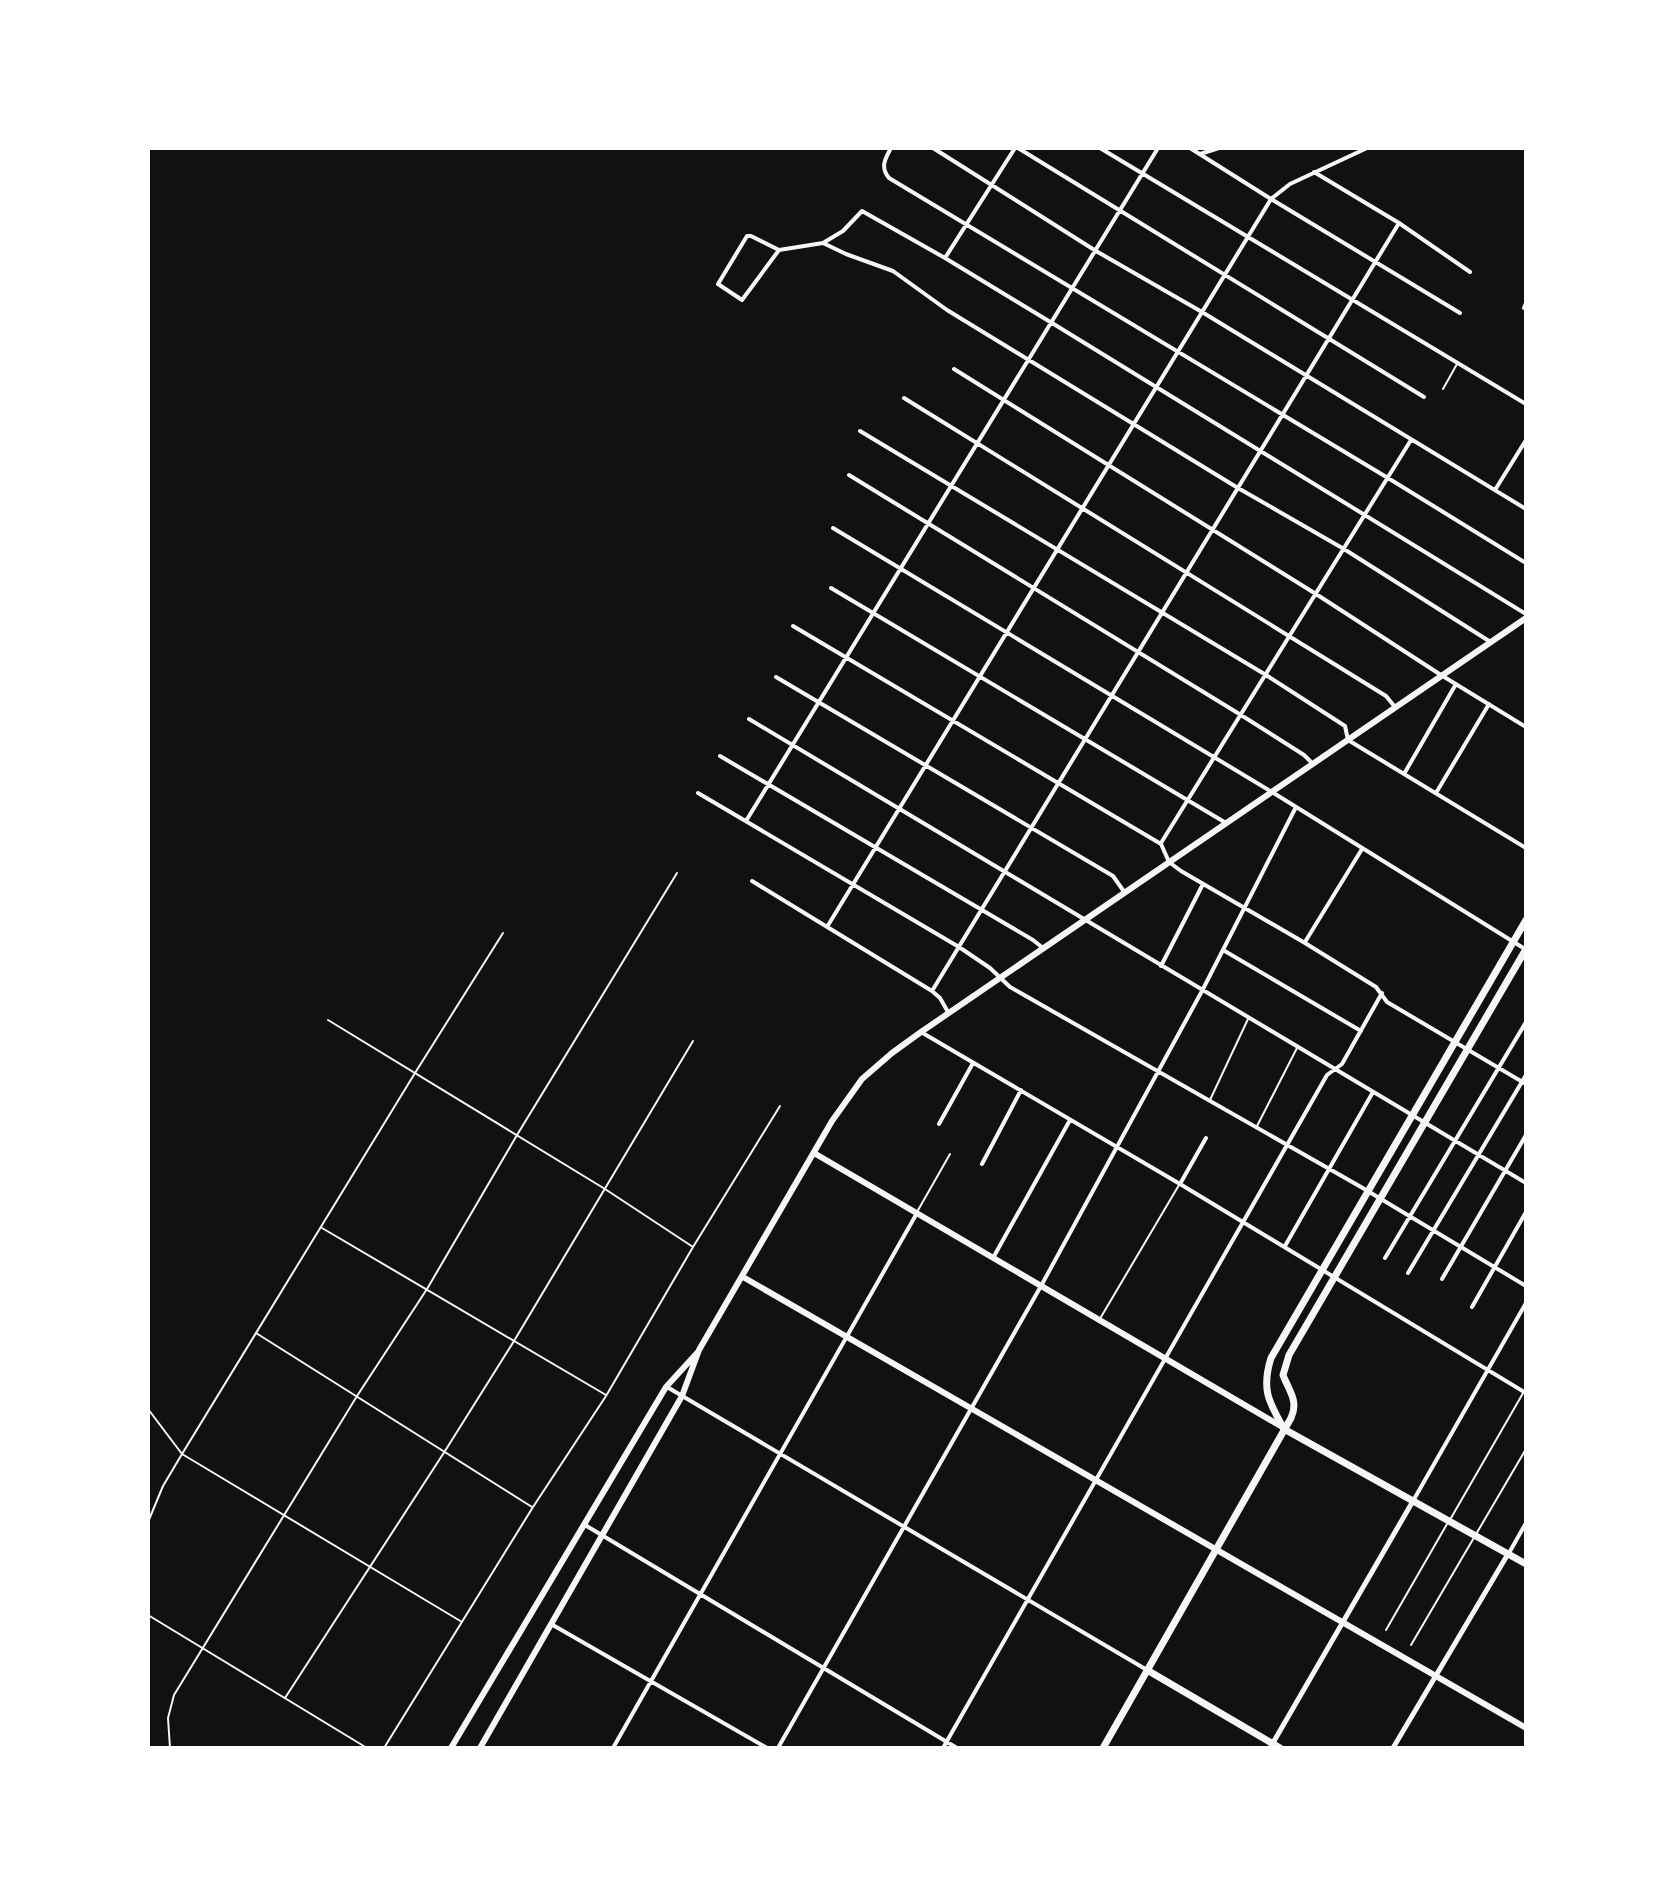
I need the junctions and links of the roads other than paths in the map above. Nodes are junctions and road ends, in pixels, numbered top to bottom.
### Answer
1 (891, 148) edge
2 (933, 148) edge
3 (1016, 148) edge
4 (1100, 148) edge
5 (1158, 148) edge
6 (1190, 148) edge
7 (1219, 148) edge
8 (1367, 148) edge
9 (1200, 154) junction
10 (1314, 172) junction
11 (1143, 174) junction
12 (991, 185) junction
13 (1271, 199) junction
14 (1121, 211) junction
15 (1399, 223) junction
16 (967, 224) junction
17 (1248, 237) junction
18 (823, 243) junction
19 (779, 250) junction
20 (1096, 251) junction
21 (945, 258) junction
22 (1376, 262) junction
23 (1470, 272) dead end
24 (1224, 275) junction
25 (1074, 287) junction
26 (1353, 300) junction
27 (1202, 312) junction
28 (1460, 313) dead end
29 (1052, 323) junction
30 (1329, 339) junction
31 (1178, 351) junction
32 (1030, 360) junction
33 (1458, 363) junction
34 (954, 369) dead end
35 (1306, 376) junction
36 (1156, 387) junction
37 (1443, 389) dead end
38 (1424, 397) dead end
39 (904, 398) dead end
40 (1003, 399) junction
41 (1526, 404) edge
42 (1283, 414) junction
43 (1134, 424) junction
44 (860, 431) dead end
45 (1411, 440) junction
46 (1526, 440) edge
47 (977, 443) junction
48 (1261, 451) junction
49 (1109, 465) junction
50 (849, 475) dead end
51 (1388, 478) junction
52 (952, 485) junction
53 (1238, 488) junction
54 (1495, 490) junction
55 (1082, 508) junction
56 (1526, 509) edge
57 (1365, 515) junction
58 (928, 523) junction
59 (833, 528) dead end
60 (1213, 530) junction
61 (1057, 549) junction
62 (1344, 549) junction
63 (1526, 563) edge
64 (900, 569) junction
65 (1187, 572) junction
66 (831, 588) dead end
67 (1034, 588) junction
68 (1316, 594) junction
69 (873, 613) junction
70 (1162, 613) junction
71 (1526, 616) edge
72 (793, 626) dead end
73 (1007, 632) junction
74 (1290, 636) junction
75 (1489, 641) junction
76 (1138, 652) junction
77 (846, 658) junction
78 (1266, 675) junction
79 (1441, 675) junction
80 (980, 676) junction
81 (776, 677) dead end
82 (1456, 684) junction
83 (1112, 696) junction
84 (819, 702) junction
85 (1489, 704) junction
86 (1395, 707) junction
87 (1241, 715) junction
88 (749, 719) dead end
89 (953, 721) junction
90 (1526, 727) edge
91 (1086, 739) junction
92 (1348, 740) junction
93 (793, 745) junction
94 (720, 756) dead end
95 (1214, 758) junction
96 (1313, 764) junction
97 (925, 765) junction
98 (1404, 774) junction
99 (1058, 783) junction
100 (769, 784) junction
101 (1272, 792) junction
102 (698, 793) dead end
103 (1436, 793) junction
104 (1188, 800) junction
105 (1296, 807) junction
106 (899, 809) junction
107 (746, 821) junction
108 (1226, 823) junction
109 (1031, 828) junction
110 (1161, 844) junction
111 (876, 847) junction
112 (1526, 848) edge
113 (1362, 849) junction
114 (1169, 862) junction
115 (1005, 871) junction
116 (677, 873) dead end
117 (752, 881) dead end
118 (1203, 884) junction
119 (853, 885) junction
120 (1125, 893) junction
121 (1243, 907) junction
122 (982, 910) junction
123 (1526, 920) edge
124 (1084, 921) junction
125 (827, 927) junction
126 (503, 933) dead end
127 (1513, 942) junction
128 (1305, 943) junction
129 (959, 947) junction
130 (1043, 948) junction
131 (1526, 949) edge
132 (1223, 950) junction
133 (1161, 966) junction
134 (999, 978) junction
135 (932, 991) junction
136 (1202, 991) junction
137 (1382, 993) junction
138 (948, 1014) junction
139 (1248, 1018) junction
140 (328, 1020) dead end
141 (1526, 1022) edge
142 (1361, 1031) junction
143 (921, 1032) junction
144 (693, 1041) dead end
145 (1456, 1043) junction
146 (1297, 1047) junction
147 (1468, 1049) junction
148 (973, 1063) junction
149 (1498, 1067) junction
150 (1335, 1069) junction
151 (1158, 1072) junction
152 (415, 1073) junction
153 (1526, 1075) edge
154 (1524, 1082) edge
155 (1021, 1090) junction
156 (1373, 1092) junction
157 (1209, 1101) junction
158 (780, 1106) dead end
159 (1413, 1116) junction
160 (1070, 1120) junction
161 (1425, 1123) junction
162 (939, 1124) dead end
163 (1256, 1128) junction
164 (517, 1135) junction
165 (1526, 1135) edge
166 (1206, 1138) dead end
167 (1455, 1141) junction
168 (1287, 1146) junction
169 (1117, 1147) junction
170 (814, 1153) junction
171 (950, 1154) dead end
172 (1479, 1155) junction
173 (982, 1164) dead end
174 (1329, 1169) junction
175 (1505, 1171) junction
176 (1526, 1183) edge
177 (1180, 1184) junction
178 (605, 1189) junction
179 (1369, 1192) junction
180 (1380, 1199) junction
181 (1526, 1212) edge
182 (917, 1213) junction
183 (1410, 1217) junction
184 (1243, 1222) junction
185 (321, 1227) junction
186 (1433, 1231) junction
187 (693, 1247) junction
188 (1284, 1247) junction
189 (1461, 1247) junction
190 (993, 1258) junction
191 (1385, 1258) dead end
192 (1494, 1267) junction
193 (1323, 1270) junction
194 (1408, 1273) dead end
195 (739, 1275) junction
196 (1334, 1277) junction
197 (1442, 1279) dead end
198 (1041, 1286) junction
199 (1526, 1286) edge
200 (427, 1289) junction
201 (1526, 1303) edge
202 (1472, 1307) dead end
203 (1099, 1320) junction
204 (256, 1333) junction
205 (847, 1337) junction
206 (514, 1341) junction
207 (699, 1350) junction
208 (1165, 1359) junction
209 (1488, 1370) junction
210 (666, 1387) junction
211 (1525, 1391) edge
212 (357, 1396) junction
213 (606, 1396) junction
214 (682, 1396) junction
215 (148, 1409) edge
216 (973, 1409) junction
217 (1284, 1429) junction
218 (1526, 1449) edge
219 (445, 1451) junction
220 (182, 1454) junction
221 (781, 1454) junction
222 (1096, 1480) junction
223 (1413, 1501) junction
224 (533, 1507) junction
225 (284, 1516) junction
226 (1449, 1521) junction
227 (148, 1522) edge
228 (1526, 1523) edge
229 (585, 1525) junction
230 (905, 1527) junction
231 (602, 1535) junction
232 (1475, 1536) junction
233 (1218, 1549) junction
234 (1508, 1554) junction
235 (1526, 1564) edge
236 (369, 1567) junction
237 (701, 1594) junction
238 (1028, 1600) junction
239 (148, 1615) edge
240 (462, 1622) junction
241 (1343, 1622) junction
242 (551, 1624) junction
243 (1386, 1630) dead end
244 (1411, 1645) dead end
245 (203, 1647) junction
246 (824, 1668) junction
247 (1147, 1670) junction
248 (1436, 1676) junction
249 (651, 1681) junction
250 (285, 1698) junction
251 (1526, 1728) edge
252 (947, 1742) junction
253 (454, 1747) edge
254 (1274, 1747) edge
255 (170, 1748) edge
256 (367, 1748) edge
257 (384, 1748) edge
258 (480, 1748) edge
259 (613, 1748) edge
260 (767, 1748) edge
261 (778, 1748) edge
262 (943, 1748) edge
263 (957, 1748) edge
264 (1103, 1748) edge
265 (1393, 1748) edge

1 - 16 street
2 - 12 street
3 - 12 street
3 - 14 street
4 - 11 street
5 - 11 street
6 - 9 street
7 - 9 street
8 - 10 street
9 - 13 street
10 - 13 street
10 - 15 street
11 - 14 street
11 - 17 street
12 - 16 street
12 - 20 street
13 - 17 street
13 - 22 street
14 - 20 street
14 - 24 street
15 - 22 street
15 - 23 street
16 - 21 street
16 - 25 street
17 - 24 street
17 - 26 street
18 - 19 street
18 - 21 street
18 - 32 street
19 - 19 street
20 - 25 street
20 - 27 street
21 - 29 street
22 - 26 street
22 - 28 street
24 - 27 street
24 - 30 street
25 - 29 street
25 - 31 street
26 - 30 street
26 - 33 street
27 - 31 street
27 - 35 street
29 - 32 street
29 - 36 street
30 - 35 street
30 - 38 street
31 - 36 street
31 - 42 street
32 - 40 street
32 - 43 street
33 - 37 lane
33 - 41 street
34 - 40 street
35 - 42 street
35 - 45 street
36 - 43 street
36 - 48 street
39 - 47 street
40 - 47 street
40 - 49 street
42 - 48 street
42 - 51 street
43 - 49 street
43 - 53 street
44 - 52 street
45 - 51 street
45 - 54 street
46 - 54 street
47 - 52 street
47 - 55 street
48 - 53 street
48 - 57 street
49 - 55 street
49 - 60 street
50 - 58 street
51 - 57 street
51 - 63 street
52 - 58 street
52 - 61 street
53 - 60 street
53 - 62 street
54 - 56 street
55 - 61 street
55 - 65 street
57 - 62 street
57 - 71 street
58 - 64 street
58 - 67 street
59 - 64 street
60 - 65 street
60 - 68 street
61 - 67 street
61 - 70 street
62 - 68 street
62 - 75 street
64 - 69 street
64 - 73 street
65 - 70 street
65 - 74 street
66 - 69 street
67 - 73 street
67 - 76 street
68 - 74 street
68 - 79 street
69 - 77 street
69 - 80 street
70 - 76 street
70 - 78 street
71 - 75 main road
72 - 77 street
73 - 80 street
73 - 83 street
74 - 78 street
74 - 86 street
75 - 79 main road
76 - 83 street
76 - 87 street
77 - 84 street
77 - 89 street
78 - 87 street
78 - 92 street
79 - 82 street
79 - 86 main road
80 - 89 street
80 - 91 street
81 - 84 street
82 - 85 street
82 - 98 street
83 - 91 street
83 - 95 street
84 - 93 street
84 - 97 street
85 - 90 street
85 - 103 street
86 - 92 main road
87 - 95 street
87 - 96 street
88 - 93 street
89 - 97 street
89 - 99 street
91 - 99 street
91 - 104 street
92 - 96 main road
92 - 98 street
93 - 100 street
93 - 106 street
94 - 100 street
95 - 101 street
95 - 104 street
96 - 101 main road
97 - 106 street
97 - 109 street
98 - 103 street
99 - 109 street
99 - 110 street
100 - 107 street
100 - 111 street
101 - 105 street
101 - 108 main road
102 - 107 street
103 - 112 street
104 - 108 street
104 - 110 street
105 - 113 street
105 - 121 street
106 - 111 street
106 - 115 street
107 - 119 street
108 - 114 main road
109 - 115 street
109 - 120 street
110 - 114 street
111 - 119 street
111 - 122 street
113 - 127 street
113 - 128 street
114 - 118 street
114 - 120 main road
115 - 122 street
115 - 124 street
116 - 164 lane
117 - 125 street
118 - 121 street
118 - 133 street
119 - 125 street
119 - 129 street
120 - 124 main road
121 - 128 street
121 - 132 street
122 - 129 street
122 - 130 street
123 - 127 main road
124 - 130 main road
124 - 133 street
125 - 135 street
126 - 152 lane
127 - 131 street
127 - 145 main road
128 - 137 street
129 - 134 street
129 - 135 street
130 - 134 main road
131 - 147 main road
132 - 136 street
132 - 142 street
133 - 136 street
134 - 138 main road
134 - 151 street
135 - 138 street
136 - 139 street
136 - 151 street
137 - 142 street
137 - 145 street
138 - 143 main road
139 - 146 street
139 - 157 lane
140 - 152 lane
141 - 149 street
142 - 150 street
143 - 148 street
143 - 170 main road
144 - 178 lane
145 - 147 street
145 - 159 main road
146 - 150 street
146 - 163 lane
147 - 149 street
147 - 161 main road
148 - 155 street
148 - 162 street
149 - 154 street
149 - 167 street
150 - 156 street
150 - 168 street
151 - 157 street
151 - 169 street
152 - 164 lane
152 - 185 lane
153 - 154 street
154 - 172 street
155 - 160 street
155 - 173 street
156 - 159 street
156 - 174 street
157 - 163 street
158 - 187 lane
159 - 161 street
159 - 179 main road
160 - 169 street
160 - 190 street
161 - 167 street
161 - 180 main road
163 - 168 street
164 - 178 lane
164 - 200 lane
165 - 175 street
166 - 177 street
167 - 172 street
167 - 183 street
168 - 174 street
168 - 184 street
169 - 177 street
169 - 198 street
170 - 182 main road
170 - 195 main road
171 - 182 lane
172 - 175 street
172 - 186 street
174 - 179 street
174 - 188 street
175 - 176 street
175 - 189 street
177 - 184 street
177 - 203 lane
178 - 187 lane
178 - 206 lane
179 - 180 street
179 - 193 main road
180 - 183 street
180 - 196 main road
181 - 192 street
182 - 190 main road
182 - 205 street
183 - 186 street
183 - 191 street
184 - 188 street
184 - 208 street
185 - 200 lane
185 - 204 lane
186 - 189 street
186 - 194 street
187 - 213 lane
188 - 193 street
189 - 192 street
189 - 197 street
190 - 198 main road
192 - 199 street
192 - 202 street
193 - 196 street
193 - 217 main road
195 - 205 main road
195 - 207 main road
196 - 209 street
196 - 217 main road
198 - 203 main road
198 - 216 street
200 - 206 lane
200 - 212 lane
201 - 209 street
203 - 208 main road
204 - 212 lane
204 - 220 lane
205 - 216 main road
205 - 221 street
206 - 213 lane
206 - 219 lane
207 - 210 main road
207 - 214 main road
208 - 217 main road
208 - 222 street
209 - 211 street
209 - 223 street
210 - 214 street
210 - 229 main road
211 - 226 lane
212 - 219 lane
212 - 225 lane
213 - 224 lane
214 - 221 street
214 - 231 main road
215 - 220 lane
216 - 222 main road
216 - 230 street
217 - 223 main road
217 - 233 main road
218 - 232 lane
219 - 224 lane
219 - 236 lane
220 - 225 lane
220 - 227 lane
221 - 230 street
221 - 237 street
222 - 233 main road
222 - 238 street
223 - 226 main road
223 - 241 street
224 - 240 lane
225 - 236 lane
225 - 245 lane
226 - 232 main road
226 - 243 lane
228 - 234 street
229 - 231 street
229 - 253 main road
230 - 238 street
230 - 246 street
231 - 237 street
231 - 242 main road
232 - 234 main road
232 - 244 lane
233 - 241 main road
233 - 247 main road
234 - 235 main road
234 - 248 street
236 - 240 lane
236 - 250 lane
237 - 246 street
237 - 249 street
238 - 247 street
238 - 252 street
239 - 245 lane
240 - 257 lane
241 - 248 main road
241 - 254 street
242 - 249 street
242 - 258 main road
245 - 250 lane
245 - 255 lane
246 - 252 street
246 - 261 street
247 - 254 main road
247 - 264 main road
248 - 251 main road
248 - 265 street
249 - 259 street
249 - 260 street
250 - 256 lane
252 - 262 street
252 - 263 street

